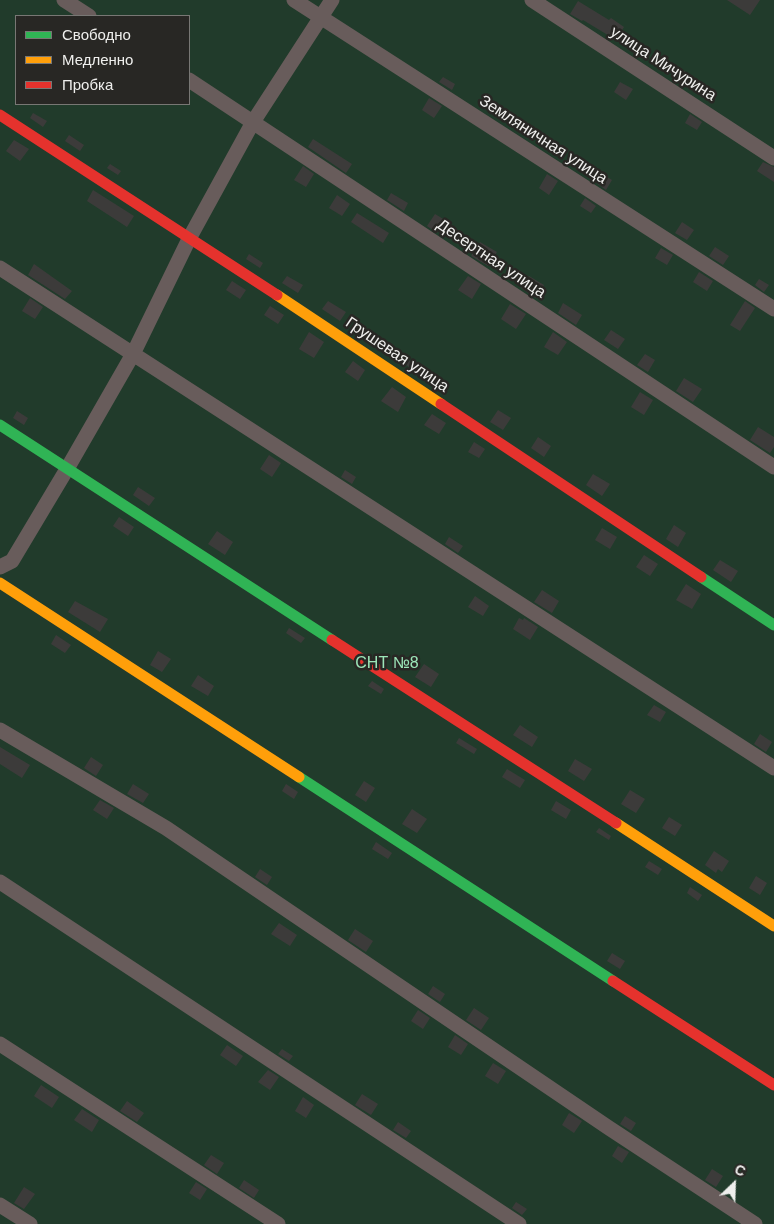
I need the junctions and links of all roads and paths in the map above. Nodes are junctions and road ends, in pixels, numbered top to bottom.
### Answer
1 (64, 0) edge
2 (294, 0) edge
3 (332, 0) edge
4 (532, 0) edge
5 (87, 15) edge
6 (320, 18) junction
7 (190, 81) edge
8 (0, 115) edge
9 (253, 122) junction
10 (774, 158) edge
11 (190, 237) junction
12 (0, 268) edge
13 (774, 309) edge
14 (133, 354) junction
15 (0, 425) edge
16 (774, 467) edge
17 (67, 470) junction
18 (0, 566) edge
19 (0, 584) edge
20 (774, 625) edge
21 (0, 730) edge
22 (774, 768) edge
23 (0, 882) edge
24 (774, 926) edge
25 (0, 1044) edge
26 (774, 1085) edge
27 (0, 1205) edge
28 (30, 1224) edge
29 (278, 1224) edge
30 (519, 1224) edge
31 (755, 1224) edge

1 - 5 street
2 - 6 street, Земляничная улица
3 - 6 street
4 - 10 street, улица Мичурина
6 - 9 street
6 - 13 street, Земляничная улица
7 - 9 street, Десертная улица
8 - 11 street, Грушевая улица
9 - 11 street
9 - 16 street, Десертная улица
11 - 14 street
11 - 20 street, Грушевая улица
12 - 14 street
14 - 17 street
14 - 22 street
15 - 17 street
17 - 18 street
17 - 24 street
19 - 26 street
21 - 31 street
23 - 30 street
25 - 29 street
27 - 28 street

